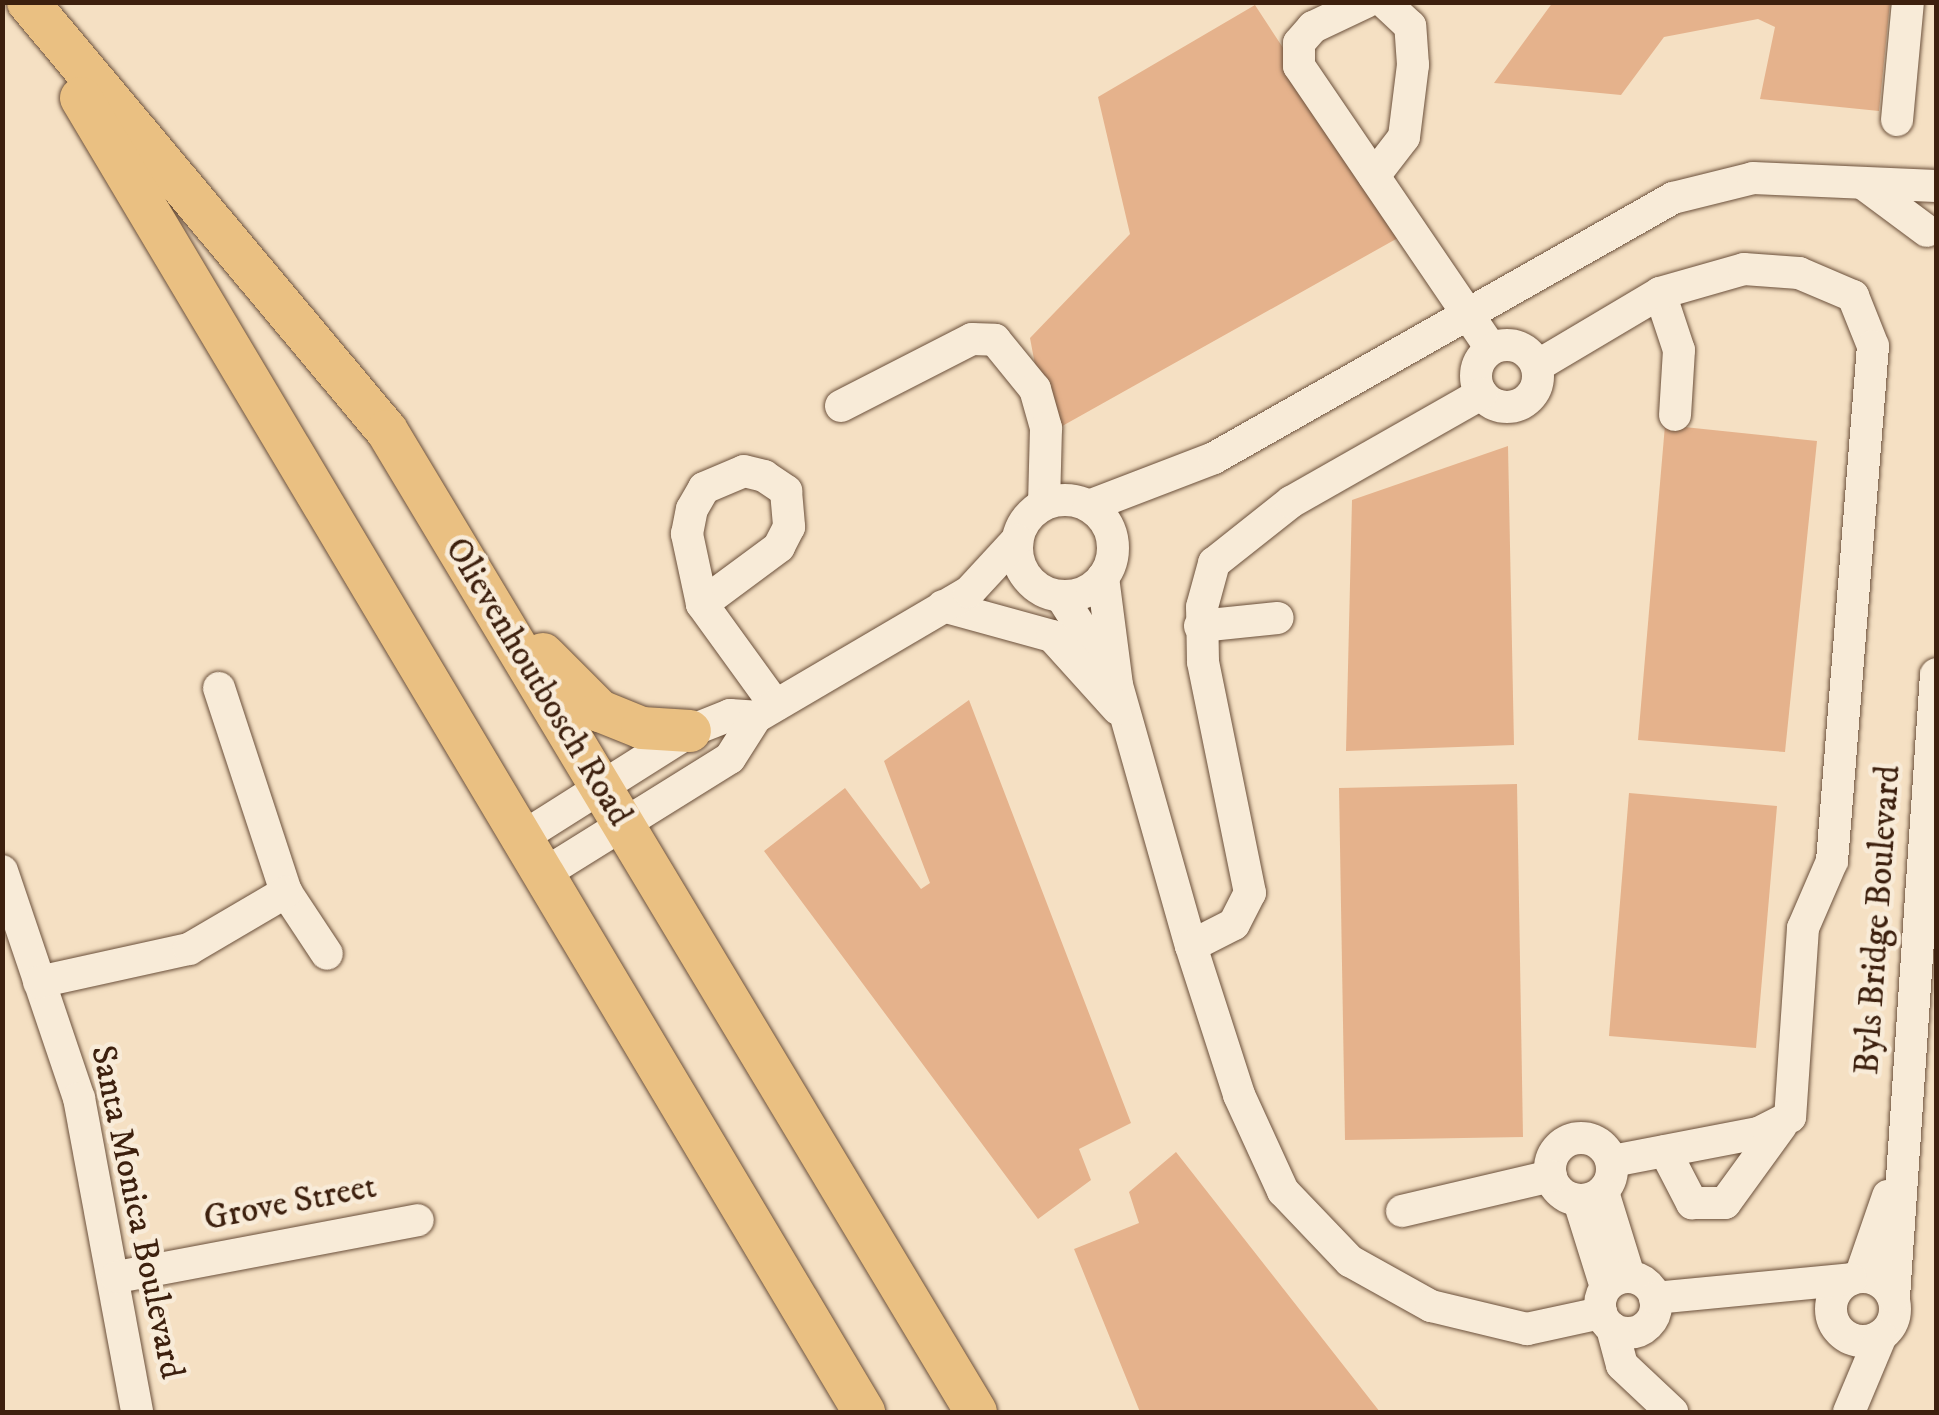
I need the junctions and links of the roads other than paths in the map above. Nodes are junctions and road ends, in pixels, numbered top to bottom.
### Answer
1 (26, 2) edge
2 (1366, 2) edge
3 (1384, 2) edge
4 (1918, 6) edge
5 (1897, 120) dead end
6 (1374, 176) junction
7 (1865, 184) junction
8 (1936, 189) edge
9 (1932, 236) edge
10 (1660, 293) junction
11 (1470, 313) junction
12 (1490, 349) junction
13 (1537, 366) junction
14 (1480, 394) junction
15 (841, 406) dead end
16 (1675, 414) dead end
17 (1214, 458) junction
18 (1070, 504) junction
19 (1017, 540) junction
20 (1108, 562) junction
21 (479, 583) junction
22 (1053, 594) junction
23 (956, 599) junction
24 (702, 604) dead end
25 (1278, 618) dead end
26 (1200, 626) junction
27 (1936, 674) edge
28 (1117, 685) junction
29 (220, 688) dead end
30 (766, 711) junction
31 (1127, 721) junction
32 (690, 731) junction
33 (602, 788) junction
34 (624, 826) junction
35 (521, 838) junction
36 (2, 872) edge
37 (542, 874) junction
38 (286, 892) junction
39 (8, 910) edge
40 (1192, 946) junction
41 (327, 954) dead end
42 (39, 982) junction
43 (1781, 1126) junction
44 (1665, 1152) junction
45 (1900, 1172) junction
46 (1550, 1176) junction
47 (1598, 1185) junction
48 (1402, 1211) dead end
49 (418, 1220) dead end
50 (118, 1277) junction
51 (1856, 1278) junction
52 (1786, 1286) junction
53 (1894, 1297) junction
54 (1617, 1307) junction
55 (1835, 1322) junction
56 (1881, 1336) junction
57 (137, 1412) edge
58 (864, 1412) edge
59 (976, 1412) edge
60 (1672, 1412) edge
61 (1680, 1412) edge
62 (1848, 1412) edge

1 - 21 main road, Olievenhoutbosch Road
1 - 35 main road, Olievenhoutbosch Road
2 - 6 street
3 - 6 street
4 - 5 street
6 - 11 street
7 - 8 street
7 - 9 street
7 - 11 street
8 - 9 street
10 - 13 street
10 - 16 street
10 - 43 street
11 - 12 street
11 - 17 street
12 - 13 street
12 - 14 street
13 - 14 street
14 - 26 street
15 - 18 street
17 - 18 street
17 - 20 street
18 - 19 street
18 - 20 street
19 - 22 street
19 - 23 street
20 - 22 street
20 - 28 street
21 - 32 main road
21 - 33 main road, Olievenhoutbosch Road
22 - 23 street
22 - 28 street
23 - 30 street
23 - 31 street
24 - 30 street
25 - 26 street
26 - 40 street
27 - 45 street, Byls Bridge Boulevard
28 - 31 street
29 - 38 street
30 - 32 street
30 - 34 street
31 - 40 street
32 - 33 street
33 - 34 main road, Olievenhoutbosch Road
33 - 35 street
34 - 37 street
34 - 59 main road, Olievenhoutbosch Road
35 - 37 main road, Olievenhoutbosch Road
36 - 39 street, Santa Monica Boulevard
37 - 58 main road, Olievenhoutbosch Road
38 - 41 street
38 - 42 street
39 - 42 street, Santa Monica Boulevard
40 - 54 street
42 - 50 street, Santa Monica Boulevard
43 - 44 street
43 - 44 street
44 - 47 street
45 - 51 street, Byls Bridge Boulevard
45 - 53 street, Byls Bridge Boulevard
46 - 47 street
46 - 47 street
46 - 48 street
47 - 54 street
49 - 50 street, Grove Street
50 - 57 street, Santa Monica Boulevard
51 - 52 street
51 - 53 street
51 - 55 street
52 - 54 street
52 - 55 street
53 - 56 street
54 - 60 street
54 - 61 street
55 - 56 street
55 - 62 street
56 - 62 street

